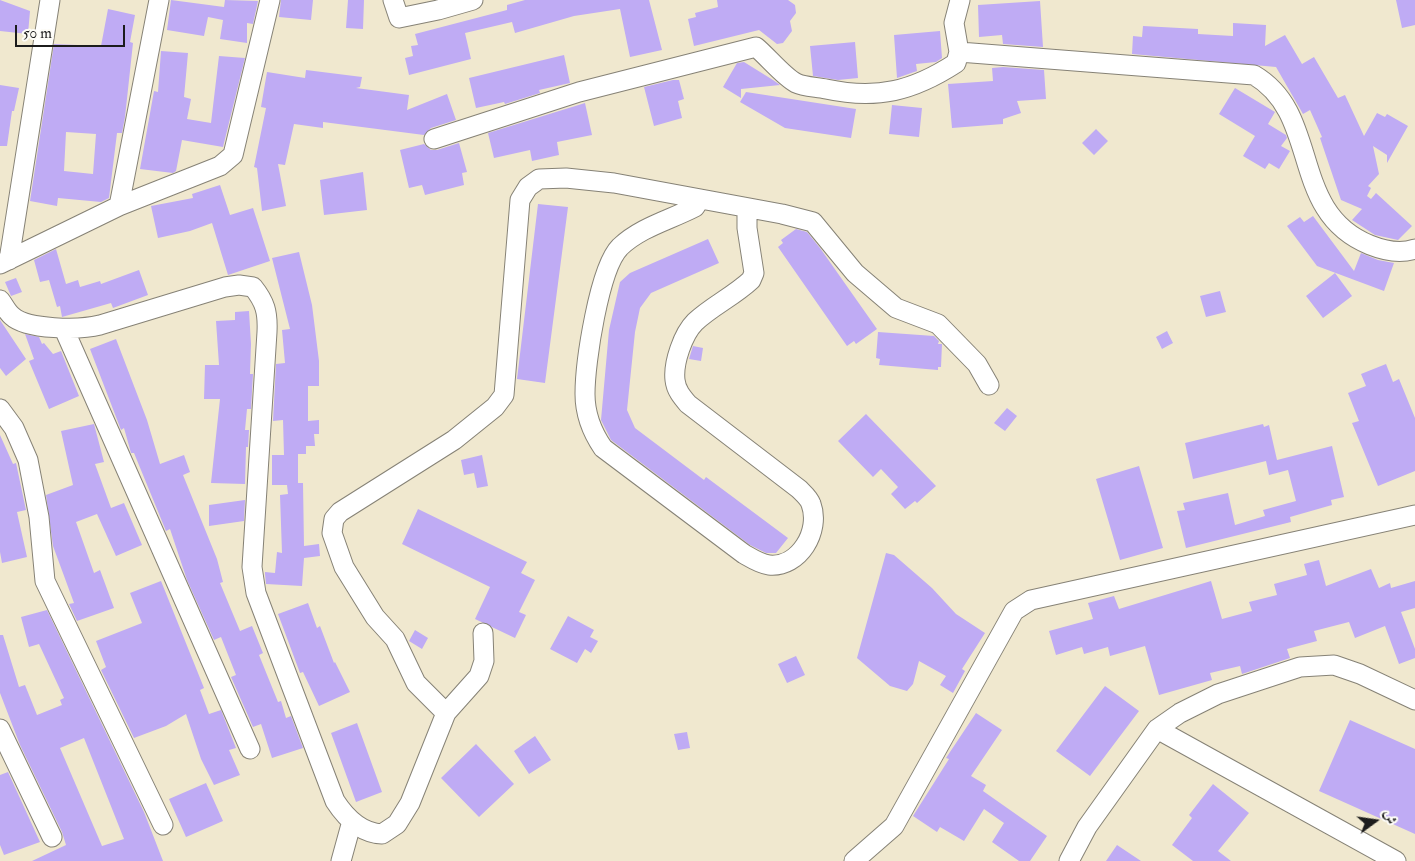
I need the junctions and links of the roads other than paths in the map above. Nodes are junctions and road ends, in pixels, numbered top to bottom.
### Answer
1 (50, 0) edge
2 (159, 0) edge
3 (270, 0) edge
4 (393, 0) edge
5 (473, 0) edge
6 (960, 0) edge
7 (959, 52) junction
8 (434, 139) dead end
9 (700, 199) junction
10 (119, 206) junction
11 (747, 208) junction
12 (1415, 249) edge
13 (4, 262) edge
14 (0, 300) edge
15 (64, 329) junction
16 (989, 385) dead end
17 (0, 409) edge
18 (1415, 515) edge
19 (483, 633) dead end
20 (1415, 700) edge
21 (446, 713) junction
22 (0, 729) edge
23 (1157, 729) junction
24 (250, 749) dead end
25 (352, 821) junction
26 (163, 825) dead end
27 (52, 837) dead end
28 (341, 861) edge
29 (854, 861) edge
30 (1068, 861) edge
31 (1396, 861) edge

1 - 13 street
2 - 10 street
3 - 10 street
4 - 5 street
6 - 7 street
7 - 8 street
7 - 12 street
9 - 11 street
9 - 11 street
9 - 21 street
10 - 13 street
11 - 16 street
14 - 15 street
15 - 24 street
15 - 25 street
17 - 26 street
18 - 29 street
19 - 21 street
20 - 23 street
21 - 25 street
22 - 27 street
23 - 30 street
23 - 31 street
25 - 28 street

